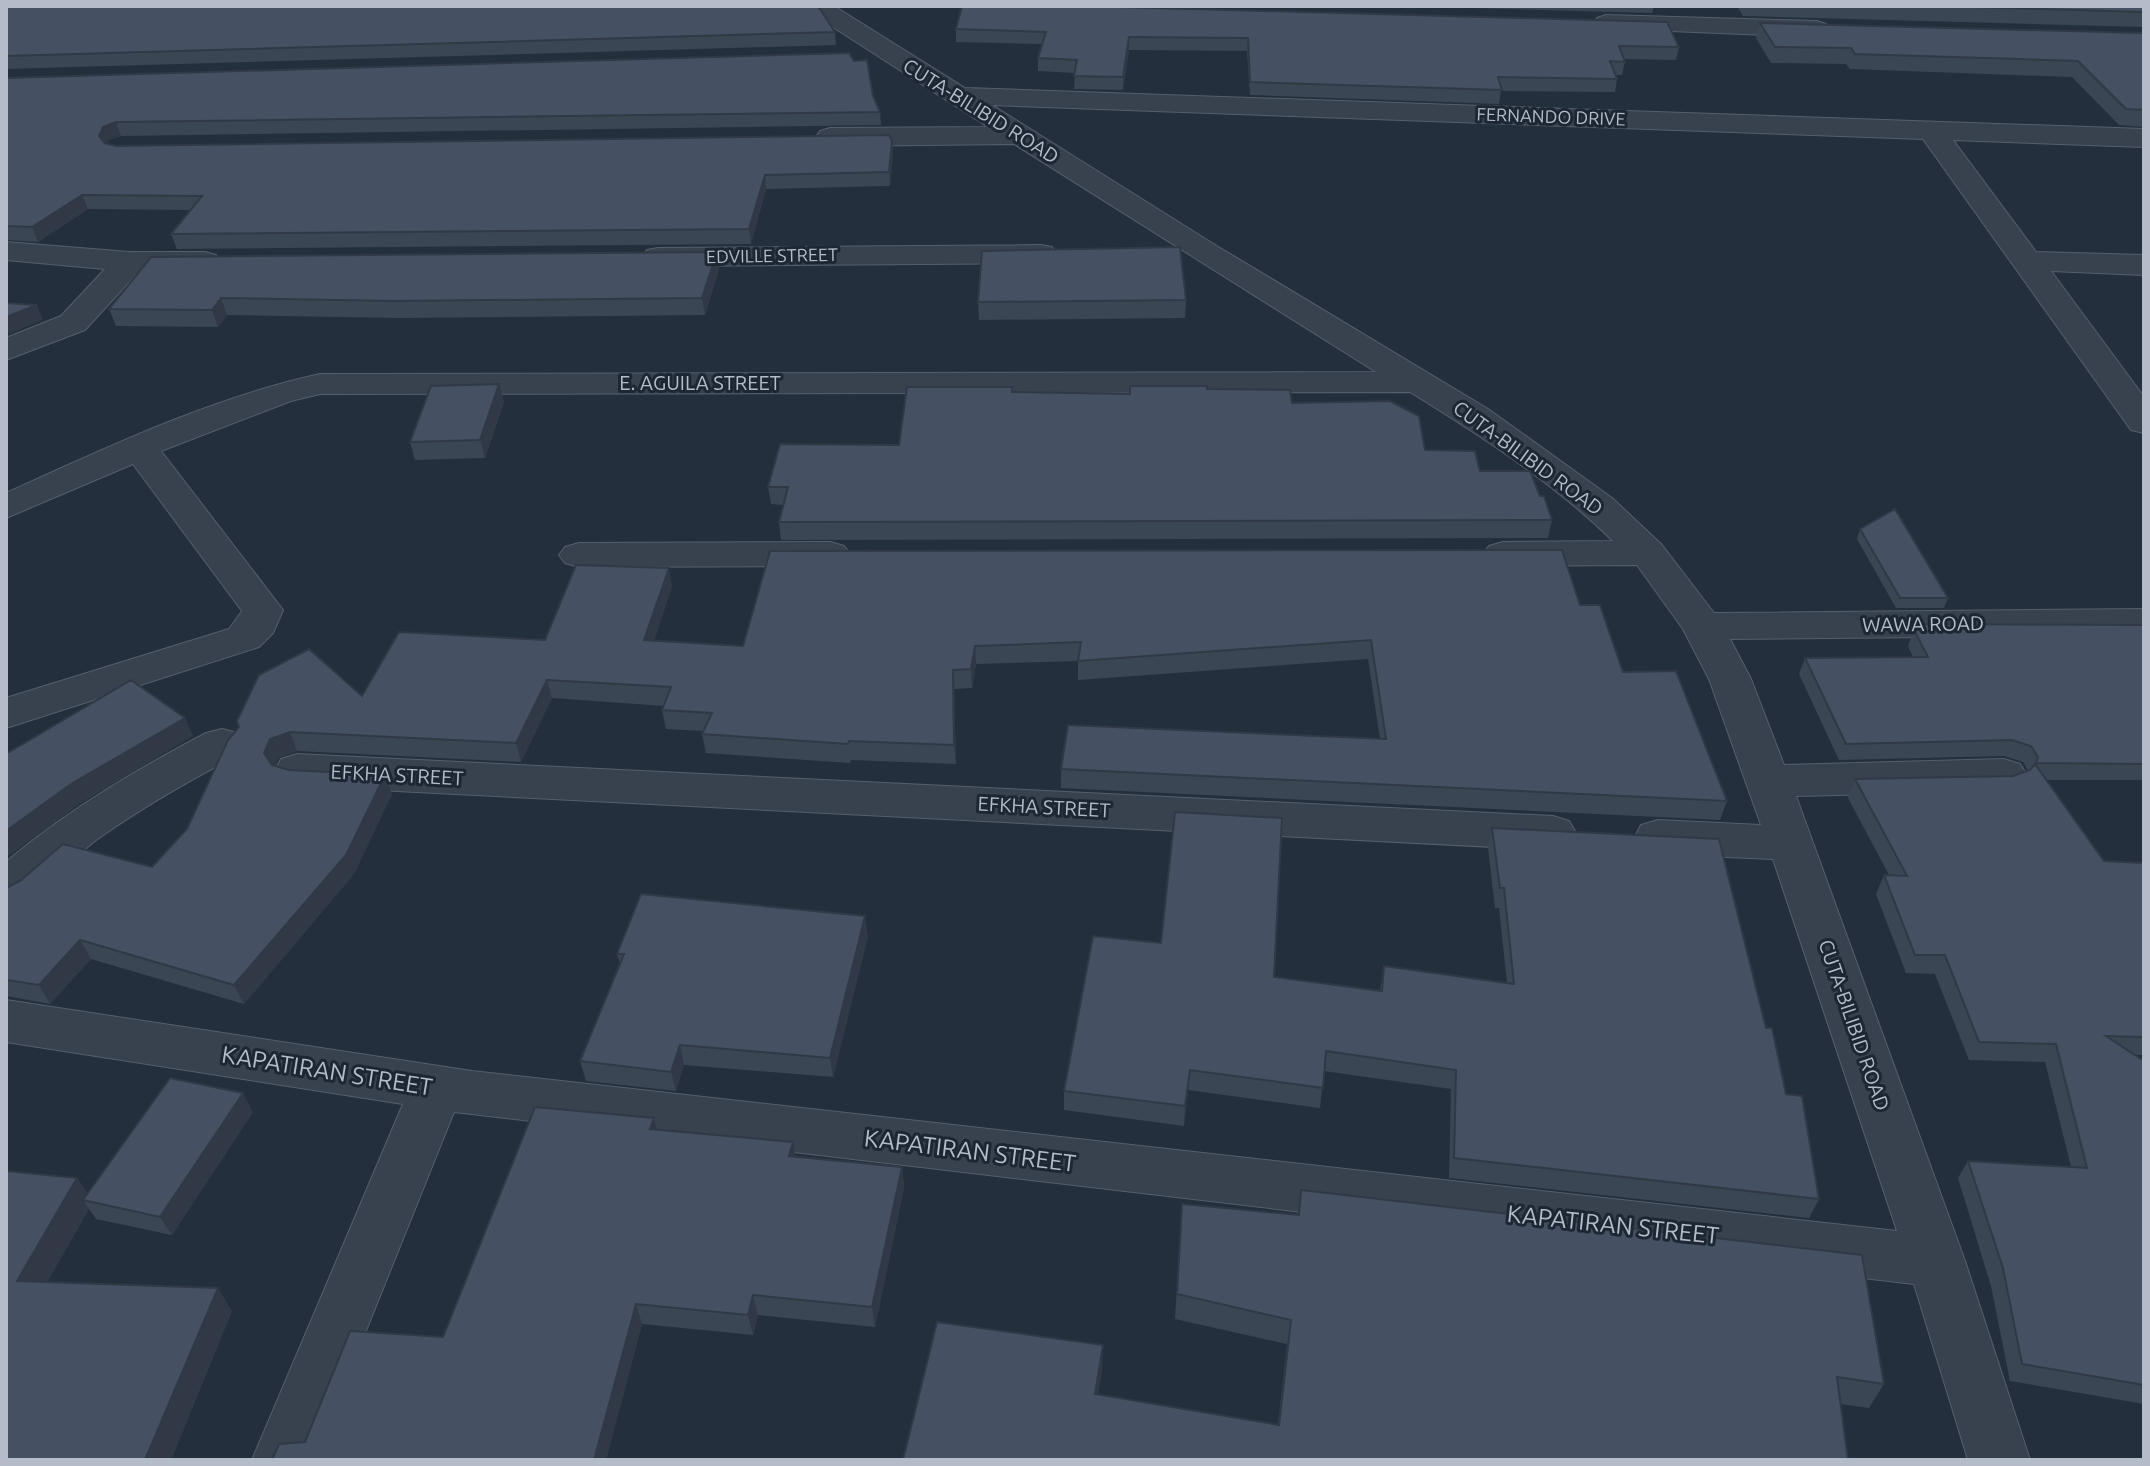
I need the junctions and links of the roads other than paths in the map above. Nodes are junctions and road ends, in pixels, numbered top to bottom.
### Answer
1 (817, 6) edge
2 (1586, 22) edge
3 (1841, 30) edge
4 (890, 54) junction
5 (843, 55) edge
6 (958, 96) junction
7 (1932, 131) junction
8 (1020, 135) junction
9 (799, 138) edge
10 (2144, 138) edge
11 (6, 251) edge
12 (1204, 252) junction
13 (1077, 253) edge
14 (1156, 253) edge
15 (635, 258) edge
16 (240, 261) edge
17 (2026, 261) junction
18 (129, 262) junction
19 (2144, 265) edge
20 (6, 350) edge
21 (1419, 382) junction
22 (2144, 422) edge
23 (139, 447) junction
24 (6, 507) edge
25 (1648, 553) junction
26 (866, 554) edge
27 (1473, 554) edge
28 (579, 555) dead end
29 (2144, 622) edge
30 (1702, 626) junction
31 (10, 703) edge
32 (222, 744) edge
33 (297, 770) edge
34 (2004, 775) edge
35 (1769, 781) junction
36 (1791, 843) junction
37 (6, 891) edge
38 (10, 1029) edge
39 (437, 1088) junction
40 (1936, 1261) junction
41 (283, 1460) edge
42 (1999, 1460) edge

1 - 4 street, CUTA-BILIBID ROAD
2 - 3 street
4 - 5 street
4 - 6 street, CUTA-BILIBID ROAD
6 - 7 street, FERNANDO DRIVE
6 - 8 street, CUTA-BILIBID ROAD
7 - 10 street, FERNANDO DRIVE
7 - 17 street
8 - 9 street
8 - 12 street, CUTA-BILIBID ROAD
11 - 18 street
12 - 14 street
12 - 21 street, CUTA-BILIBID ROAD
13 - 15 street, EDVILLE STREET
16 - 18 street
17 - 19 street
17 - 22 street
18 - 20 street
21 - 23 street, E. AGUILA STREET
21 - 25 street, CUTA-BILIBID ROAD
23 - 24 street, E. AGUILA STREET
23 - 31 street
25 - 27 street
25 - 30 street, CUTA-BILIBID ROAD
26 - 28 street
29 - 30 street, WAWA ROAD
30 - 35 street, CUTA-BILIBID ROAD
32 - 37 street
33 - 36 street, EFKHA STREET
34 - 35 street
35 - 36 street, CUTA-BILIBID ROAD
36 - 40 street, CUTA-BILIBID ROAD
38 - 39 street, KAPATIRAN STREET
39 - 40 street, KAPATIRAN STREET
39 - 41 street
40 - 42 street, CUTA-BILIBID ROAD

